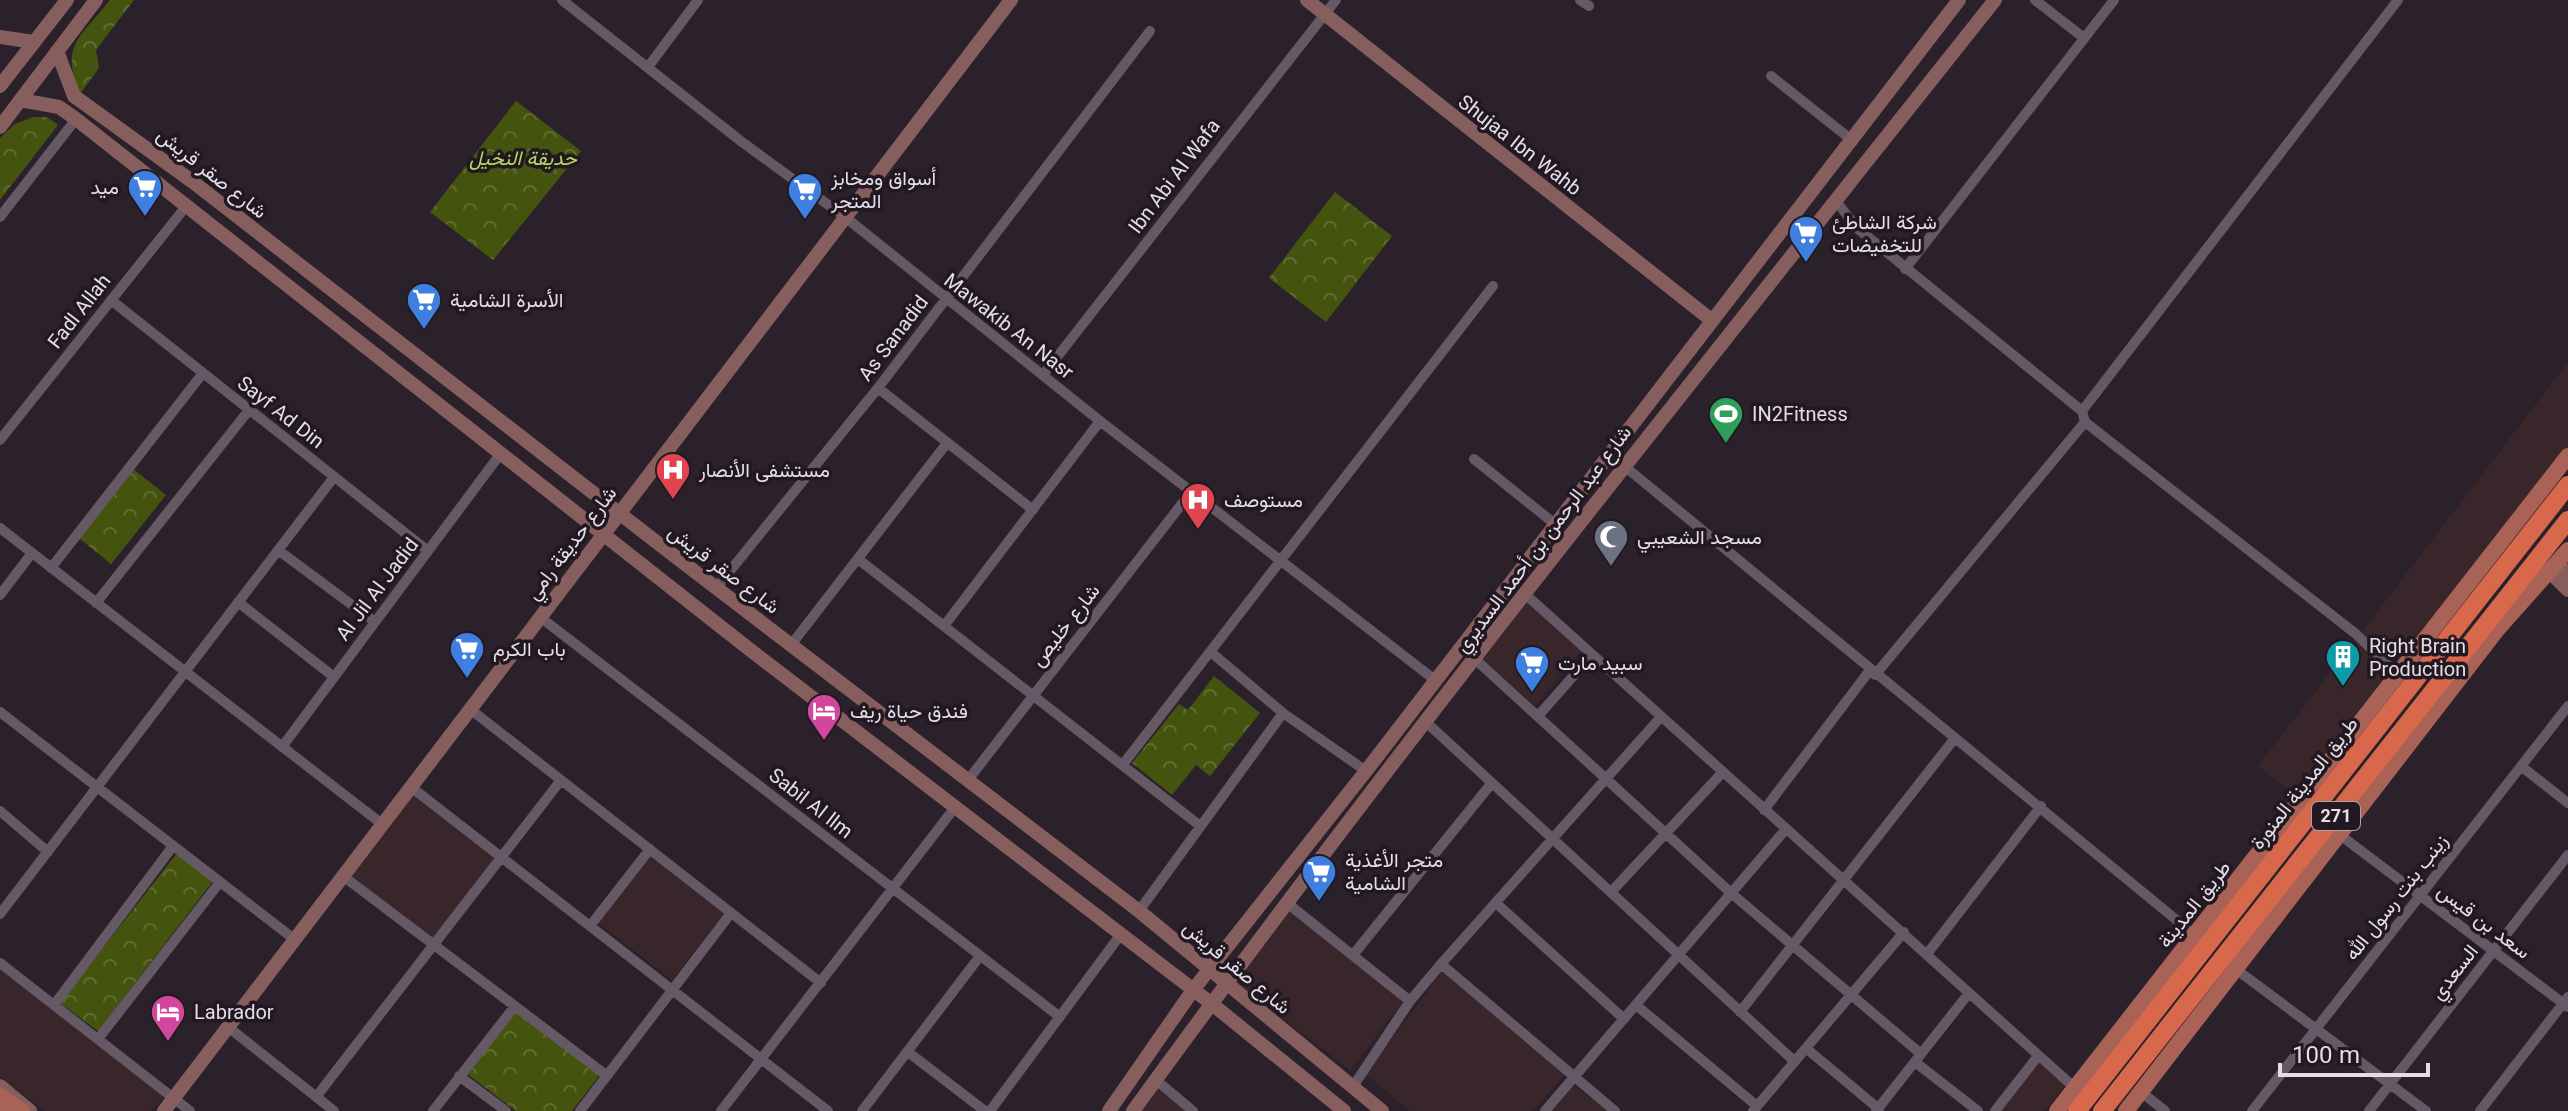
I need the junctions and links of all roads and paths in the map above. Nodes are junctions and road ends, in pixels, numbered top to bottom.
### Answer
1 (67, 0) edge
2 (96, 0) edge
3 (562, 0) edge
4 (698, 0) edge
5 (1011, 0) edge
6 (1307, 0) edge
7 (1336, 0) edge
8 (1959, 0) edge
9 (1995, 0) edge
10 (2035, 0) edge
11 (2114, 0) edge
12 (2398, 0) edge
13 (1325, 15) junction
14 (1150, 31) dead end
15 (0, 37) edge
16 (2084, 38) junction
17 (34, 42) junction
18 (57, 51) junction
19 (648, 67) junction
20 (1903, 75) junction
21 (1771, 76) dead end
22 (0, 86) edge
23 (1923, 90) junction
24 (20, 100) junction
25 (76, 119) junction
26 (0, 127) edge
27 (124, 131) junction
28 (1853, 141) junction
29 (144, 145) junction
30 (114, 148) junction
31 (133, 163) junction
32 (1836, 201) junction
33 (187, 205) junction
34 (0, 217) edge
35 (845, 217) junction
36 (1905, 269) junction
37 (1493, 286) dead end
38 (945, 299) junction
39 (111, 300) junction
40 (1710, 319) junction
41 (203, 373) junction
42 (1043, 375) junction
43 (878, 388) junction
44 (249, 410) junction
45 (2083, 417) junction
46 (1100, 421) junction
47 (0, 440) edge
48 (947, 443) junction
49 (501, 453) junction
50 (2568, 456) edge
51 (1474, 459) dead end
52 (1623, 465) junction
53 (334, 477) junction
54 (2568, 482) edge
55 (1191, 492) junction
56 (1033, 510) junction
57 (619, 514) junction
58 (2568, 522) edge
59 (1555, 524) junction
60 (0, 528) edge
61 (604, 533) junction
62 (2561, 544) edge
63 (278, 550) junction
64 (428, 551) junction
65 (32, 553) junction
66 (858, 559) junction
67 (1279, 561) junction
68 (51, 568) junction
69 (2549, 571) junction
70 (2568, 573) edge
71 (717, 587) junction
72 (2568, 590) edge
73 (1525, 594) junction
74 (0, 595) edge
75 (238, 602) junction
76 (96, 603) junction
77 (540, 617) junction
78 (375, 622) junction
79 (944, 626) junction
80 (791, 645) junction
81 (1212, 653) junction
82 (1592, 655) junction
83 (1476, 660) junction
84 (185, 672) junction
85 (1872, 672) junction
86 (2398, 675) junction
87 (334, 677) junction
88 (1435, 680) junction
89 (1033, 695) junction
90 (2392, 706) junction
91 (2568, 706) edge
92 (470, 709) junction
93 (0, 712) edge
94 (1283, 713) junction
95 (1538, 716) junction
96 (1660, 718) junction
97 (1427, 723) junction
98 (1955, 738) junction
99 (282, 747) junction
100 (1124, 763) junction
101 (2521, 766) junction
102 (1366, 771) junction
103 (1722, 773) junction
104 (1607, 776) junction
105 (561, 780) junction
106 (968, 780) junction
107 (1491, 784) junction
108 (97, 787) junction
109 (411, 787) junction
110 (2568, 803) edge
111 (956, 806) junction
112 (2041, 806) junction
113 (1764, 810) junction
114 (0, 811) edge
115 (382, 824) junction
116 (1199, 825) junction
117 (1786, 829) junction
118 (1666, 832) junction
119 (2340, 835) junction
120 (1553, 836) junction
121 (173, 846) junction
122 (650, 849) junction
123 (48, 852) junction
124 (2568, 855) edge
125 (502, 858) junction
126 (2300, 861) junction
127 (343, 876) junction
128 (2241, 877) junction
129 (1843, 880) junction
130 (220, 882) junction
131 (894, 889) junction
132 (1611, 892) junction
133 (1731, 893) junction
134 (2420, 895) junction
135 (1287, 903) junction
136 (1496, 903) junction
137 (1139, 911) junction
138 (731, 913) junction
139 (0, 914) edge
140 (590, 926) junction
141 (1904, 932) junction
142 (1121, 934) junction
143 (2196, 936) junction
144 (294, 939) junction
145 (434, 944) junction
146 (1792, 945) junction
147 (2494, 951) junction
148 (1927, 954) junction
149 (1353, 955) junction
150 (980, 956) junction
151 (1678, 956) junction
152 (0, 963) edge
153 (1441, 964) junction
154 (2237, 970) junction
155 (1208, 971) junction
156 (821, 983) junction
157 (1226, 984) junction
158 (2222, 987) junction
159 (672, 990) junction
160 (1193, 990) junction
161 (1969, 993) junction
162 (1851, 996) junction
163 (1410, 1001) junction
164 (2566, 1002) edge
165 (1212, 1004) junction
166 (54, 1005) junction
167 (1636, 1005) junction
168 (515, 1006) junction
169 (1740, 1012) junction
170 (1060, 1017) junction
171 (1624, 1019) junction
172 (228, 1027) junction
173 (2316, 1029) junction
174 (98, 1039) junction
175 (1807, 1049) junction
176 (908, 1052) junction
177 (2038, 1056) junction
178 (1918, 1058) junction
179 (761, 1059) junction
180 (1794, 1061) junction
181 (606, 1075) junction
182 (459, 1076) junction
183 (1573, 1078) junction
184 (1156, 1080) junction
185 (2390, 1084) junction
186 (0, 1086) edge
187 (1352, 1088) junction
188 (2075, 1088) junction
189 (2140, 1091) junction
190 (0, 1096) edge
191 (316, 1097) junction
192 (174, 1098) junction
193 (1755, 1108) edge
194 (1338, 1109) edge
195 (1878, 1110) edge
196 (22, 1111) edge
197 (30, 1111) edge
198 (164, 1111) edge
199 (190, 1111) edge
200 (334, 1111) edge
201 (433, 1111) edge
202 (506, 1111) edge
203 (580, 1111) edge
204 (721, 1111) edge
205 (828, 1111) edge
206 (862, 1111) edge
207 (987, 1111) edge
208 (1109, 1111) edge
209 (1133, 1111) edge
210 (1193, 1111) edge
211 (1382, 1111) edge
212 (1545, 1111) edge
213 (1615, 1111) edge
214 (1978, 1111) edge
215 (1995, 1111) edge
216 (2057, 1111) edge
217 (2077, 1111) edge
218 (2102, 1111) edge
219 (2126, 1111) edge
220 (2165, 1111) edge
221 (2252, 1111) edge
222 (2369, 1111) edge
223 (2426, 1111) edge
224 (2480, 1111) edge

1 - 17 street
2 - 18 street
3 - 19 street, Mawakib An Nasr
4 - 19 street
5 - 35 street, شارع حديقة رامي
6 - 13 street, Shujaa Ibn Wahb
7 - 13 street, Ibn Abi Al Wafa
8 - 20 street, شارع عبد الرحمن بن أحمد السديري
9 - 23 street, شارع عبد الرحمن بن أحمد السديري
10 - 16 street
11 - 16 street
12 - 45 street
13 - 40 street, Shujaa Ibn Wahb
13 - 42 street, Ibn Abi Al Wafa
14 - 38 street, As Sanadid
15 - 17 street
16 - 36 street
17 - 22 street
18 - 24 street
18 - 27 street, شارع صقر قريش
19 - 35 street, Mawakib An Nasr
20 - 23 street
20 - 28 street, شارع عبد الرحمن بن أحمد السديري
21 - 28 street
23 - 32 street, شارع عبد الرحمن بن أحمد السديري
24 - 25 street, شارع صقر قريش
24 - 26 street
25 - 30 street, شارع صقر قريش
25 - 34 street
27 - 29 street, شارع صقر قريش
27 - 30 street
28 - 40 street, شارع عبد الرحمن بن أحمد السديري
29 - 31 street
29 - 57 street, شارع صقر قريش
30 - 31 street, شارع صقر قريش
31 - 33 street, شارع صقر قريش
32 - 36 street
32 - 52 street, شارع عبد الرحمن بن أحمد السديري
33 - 39 street, Fadl Allah
33 - 49 street, شارع صقر قريش
35 - 38 street, Mawakib An Nasr
35 - 57 street, شارع حديقة رامي
36 - 45 street
37 - 67 street
38 - 42 street, Mawakib An Nasr
38 - 43 street, As Sanadid
39 - 41 street, Sayf Ad Din
39 - 47 street, Fadl Allah
40 - 59 street, شارع عبد الرحمن بن أحمد السديري
41 - 44 street, Sayf Ad Din
41 - 68 street
42 - 46 street, Mawakib An Nasr
43 - 48 street
43 - 71 street, As Sanadid
44 - 53 street, Sayf Ad Din
44 - 76 street
45 - 85 street
45 - 86 street
46 - 55 street, Mawakib An Nasr
46 - 56 street
48 - 56 street
48 - 66 street
49 - 61 street, شارع صقر قريش
49 - 64 street, Al Jil Al Jadid
50 - 86 main road, طريق المدينة
51 - 59 street
52 - 73 street, شارع عبد الرحمن بن أحمد السديري
52 - 85 street
53 - 63 street
53 - 64 street, Sayf Ad Din
54 - 90 highway, طريق المدينة المنورة / 271
55 - 67 street, Mawakib An Nasr
55 - 89 street, شارع خليص
56 - 79 street
57 - 61 street, شارع حديقة رامي
57 - 71 street, شارع صقر قريش
58 - 62 highway, 271
59 - 88 street, شارع عبد الرحمن بن أحمد السديري
60 - 65 street
61 - 77 street, شارع حديقة رامي
61 - 111 street, شارع صقر قريش
62 - 69 main road
62 - 126 highway, 271
63 - 75 street
63 - 78 street
64 - 78 street, Al Jil Al Jadid
65 - 68 street
65 - 74 street
66 - 79 street
66 - 80 street
67 - 81 street
67 - 88 street, Mawakib An Nasr
68 - 76 street
69 - 70 street
69 - 72 street
69 - 119 main road
71 - 80 street, شارع صقر قريش
73 - 82 street
73 - 83 street, شارع عبد الرحمن بن أحمد السديري
75 - 84 street
75 - 87 street
76 - 84 street
77 - 92 street, شارع حديقة رامي
77 - 131 street, Sabil Al llm
78 - 87 street, Al Jil Al Jadid
79 - 89 street
80 - 106 street, شارع صقر قريش
81 - 94 street
81 - 100 street
82 - 95 street
82 - 96 street
83 - 95 street
83 - 97 street, شارع عبد الرحمن بن أحمد السديري
84 - 99 street
84 - 108 street
85 - 98 street
85 - 113 street
86 - 128 main road, طريق المدينة
87 - 99 street, Al Jil Al Jadid
88 - 102 street, شارع عبد الرحمن بن أحمد السديري
89 - 100 street
89 - 106 street, شارع خليص
90 - 128 main road
90 - 217 highway, طريق المدينة المنورة / 271
91 - 101 street, زينب بنت رسول الله
92 - 105 street
92 - 109 street, شارع حديقة رامي
93 - 108 street
94 - 102 street
94 - 116 street
95 - 104 street
96 - 103 street
96 - 104 street
97 - 107 street
97 - 135 street, شارع عبد الرحمن بن أحمد السديري
98 - 112 street
98 - 129 street
99 - 115 street
100 - 116 street
101 - 110 street
101 - 134 street, زينب بنت رسول الله
102 - 155 street, شارع عبد الرحمن بن أحمد السديري
103 - 113 street
103 - 118 street
104 - 118 street
104 - 120 street
105 - 122 street
105 - 125 street
106 - 137 street, شارع صقر قريش
107 - 120 street
107 - 149 street
108 - 121 street
108 - 123 street
109 - 115 street, شارع حديقة رامي
109 - 125 street
111 - 131 street
111 - 142 street, شارع صقر قريش
112 - 143 street
112 - 148 street
113 - 117 street
114 - 123 street
115 - 127 street, شارع حديقة رامي
116 - 137 street
117 - 129 street
117 - 133 street
118 - 132 street
118 - 133 street
119 - 134 street, سعد بن قيس
119 - 154 main road
120 - 132 street
120 - 136 street
121 - 130 street
121 - 166 street
122 - 138 street
122 - 140 street
123 - 139 street
124 - 147 street, السعدي
125 - 140 street
125 - 145 street
126 - 158 main road
126 - 218 highway, 271
127 - 144 street, شارع حديقة رامي
127 - 145 street
128 - 143 main road, طريق المدينة
129 - 141 street
129 - 146 street
130 - 144 street
130 - 174 street
131 - 150 street, Sabil Al llm
131 - 156 street
132 - 151 street
133 - 146 street
133 - 151 street
134 - 147 street, سعد بن قيس
134 - 173 street, زينب بنت رسول الله
135 - 149 street
135 - 157 street, شارع عبد الرحمن بن أحمد السديري
136 - 153 street
136 - 171 street
137 - 155 street, شارع صقر قريش
138 - 156 street
138 - 159 street
140 - 159 street
141 - 148 street
141 - 162 street
142 - 160 street, شارع صقر قريش
142 - 170 street
143 - 188 main road, طريق المدينة
144 - 172 street, شارع حديقة رامي
145 - 168 street
145 - 191 street
146 - 162 street
146 - 169 street
147 - 164 street, سعد بن قيس
147 - 185 street, السعدي
148 - 161 street
149 - 163 street
150 - 170 street, Sabil Al llm
150 - 176 street
151 - 167 street
151 - 169 street
152 - 166 street
153 - 163 street
153 - 183 street
154 - 158 main road
154 - 173 street
155 - 157 street, شارع صقر قريش
155 - 160 street, شارع عبد الرحمن بن أحمد السديري
156 - 179 street
157 - 165 street, شارع عبد الرحمن بن أحمد السديري
157 - 187 street, شارع صقر قريش
158 - 189 main road
159 - 179 street
159 - 181 street
160 - 165 street, شارع صقر قريش
160 - 208 street, شارع عبد الرحمن بن أحمد السديري
161 - 177 street
161 - 178 street
162 - 175 street
162 - 178 street
163 - 187 street
164 - 224 street
165 - 184 street, شارع عبد الرحمن بن أحمد السديري
165 - 194 street, شارع صقر قريش
166 - 174 street
167 - 171 street
167 - 193 street
168 - 181 street
168 - 182 street
169 - 180 street
170 - 207 street
171 - 183 street
172 - 191 street
172 - 192 street, شارع حديقة رامي
173 - 185 street
173 - 221 street, زينب بنت رسول الله
174 - 192 street
175 - 180 street
175 - 195 street
176 - 206 street
176 - 207 street
177 - 188 street
177 - 215 street
178 - 195 street
178 - 214 street
179 - 204 street
179 - 205 street
180 - 193 street
181 - 203 street
182 - 201 street
182 - 202 street
183 - 212 street
183 - 213 street
184 - 209 street, شارع عبد الرحمن بن أحمد السديري
184 - 210 street
185 - 222 street, السعدي
185 - 223 street
186 - 197 street
187 - 211 street, شارع صقر قريش
188 - 216 main road, طريق المدينة
189 - 219 main road
189 - 220 street
190 - 196 main road
191 - 200 street
192 - 198 street, شارع حديقة رامي
192 - 199 street

